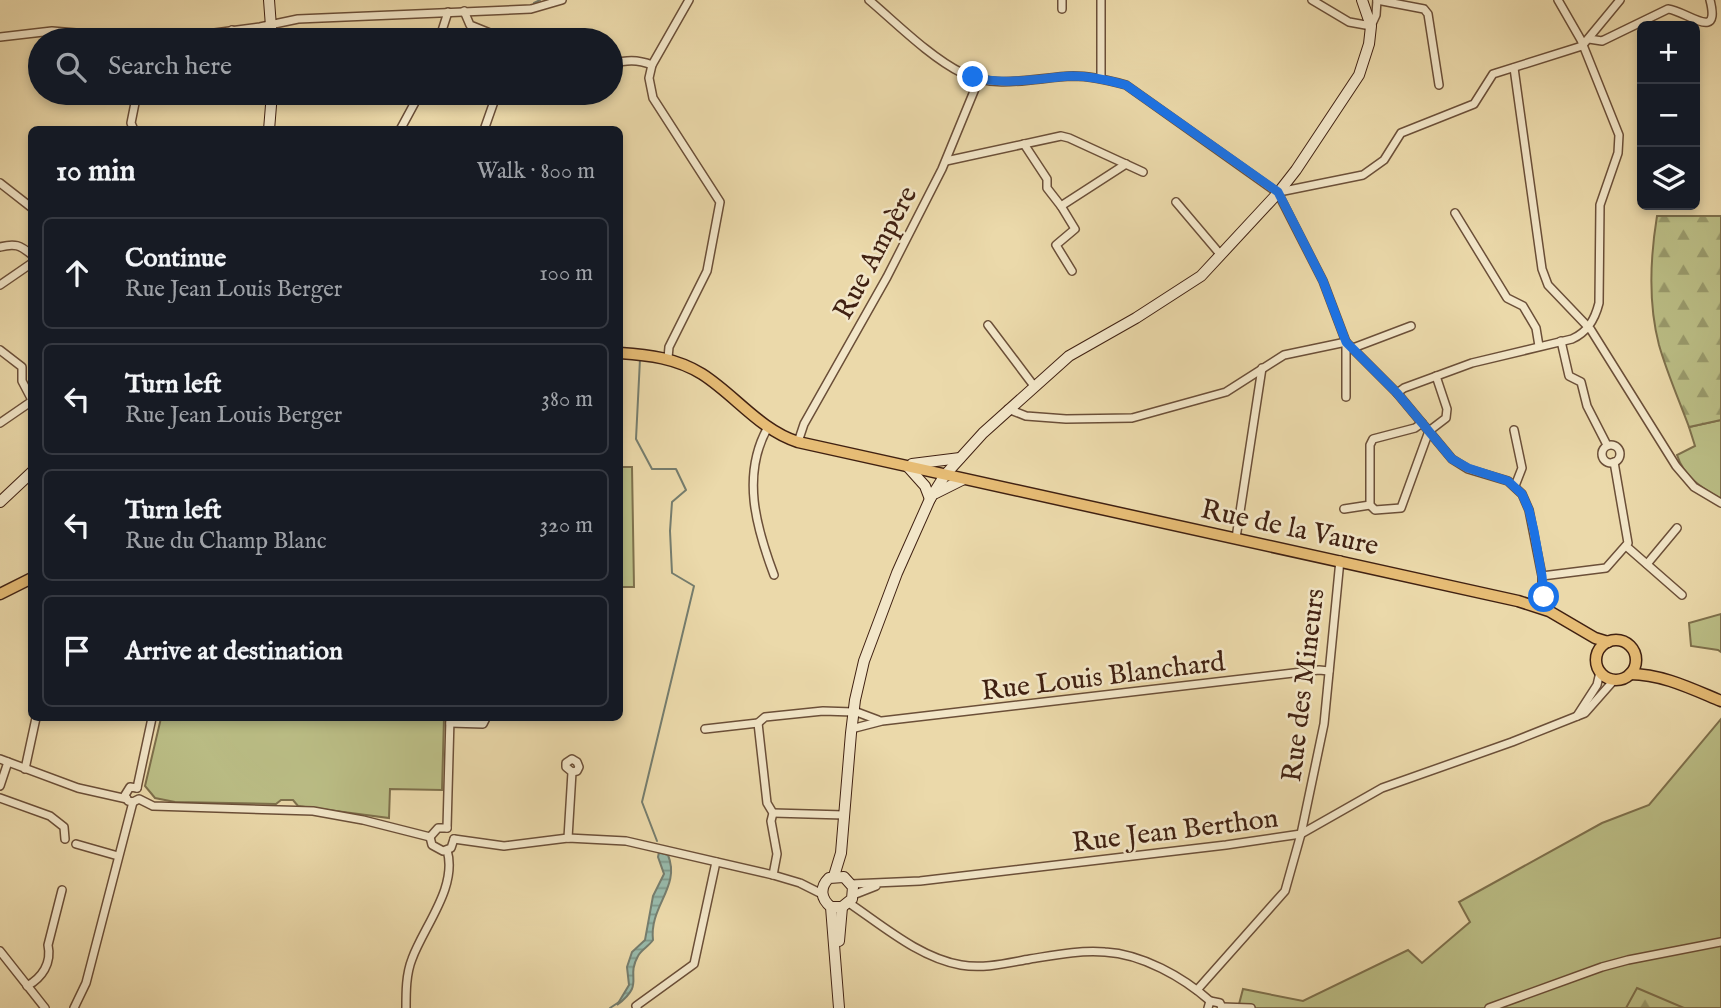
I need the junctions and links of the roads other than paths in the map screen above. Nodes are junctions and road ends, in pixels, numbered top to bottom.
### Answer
1 (268, 0) edge
2 (562, 0) edge
3 (689, 0) edge
4 (869, 0) edge
5 (1062, 0) edge
6 (1101, 0) edge
7 (1312, 0) edge
8 (1362, 0) edge
9 (1377, 0) edge
10 (1558, 0) edge
11 (1620, 0) edge
12 (1669, 0) edge
13 (1710, 0) edge
14 (1062, 9) dead end
15 (1668, 9) junction
16 (464, 11) junction
17 (448, 12) junction
18 (271, 24) junction
19 (1371, 26) junction
20 (245, 28) edge
21 (271, 28) edge
22 (443, 28) edge
23 (477, 28) edge
24 (28, 34) edge
25 (0, 37) edge
26 (1589, 39) junction
27 (1582, 46) junction
28 (623, 61) edge
29 (652, 65) junction
30 (1514, 68) junction
31 (1101, 78) junction
32 (979, 79) junction
33 (1439, 85) dead end
34 (134, 105) edge
35 (271, 105) edge
36 (414, 105) edge
37 (493, 105) edge
38 (132, 126) edge
39 (270, 126) edge
40 (402, 126) edge
41 (485, 126) edge
42 (1024, 144) junction
43 (946, 161) junction
44 (1126, 164) junction
45 (1143, 172) dead end
46 (0, 183) edge
47 (1278, 192) junction
48 (1176, 202) dead end
49 (28, 205) edge
50 (1060, 206) junction
51 (1455, 213) dead end
52 (0, 247) edge
53 (28, 251) edge
54 (1220, 254) junction
55 (28, 266) edge
56 (1072, 271) dead end
57 (0, 285) edge
58 (988, 325) dead end
59 (1411, 326) dead end
60 (1588, 327) junction
61 (1561, 341) junction
62 (1346, 342) junction
63 (1539, 346) junction
64 (1353, 348) junction
65 (0, 350) edge
66 (623, 353) edge
67 (667, 358) junction
68 (1262, 368) junction
69 (1436, 376) junction
70 (1034, 387) junction
71 (28, 393) edge
72 (1397, 393) junction
73 (1346, 397) dead end
74 (28, 404) edge
75 (1008, 409) junction
76 (0, 423) edge
77 (1422, 423) junction
78 (768, 427) junction
79 (1514, 430) dead end
80 (1429, 431) junction
81 (798, 442) junction
82 (1607, 445) junction
83 (960, 458) junction
84 (1614, 462) junction
85 (904, 466) junction
86 (945, 475) junction
87 (28, 476) edge
88 (964, 479) junction
89 (1515, 485) junction
90 (931, 497) junction
91 (0, 502) edge
92 (1721, 503) edge
93 (1370, 505) junction
94 (1344, 509) dead end
95 (1678, 528) dead end
96 (1236, 538) junction
97 (1626, 546) junction
98 (1340, 560) junction
99 (1647, 564) junction
100 (774, 575) dead end
101 (1542, 576) junction
102 (28, 580) edge
103 (0, 594) edge
104 (1682, 595) dead end
105 (1542, 608) junction
106 (1579, 628) junction
107 (1608, 642) junction
108 (1597, 655) junction
109 (1636, 659) junction
110 (1329, 671) junction
111 (1600, 672) junction
112 (1630, 674) junction
113 (1664, 678) junction
114 (1615, 679) junction
115 (1721, 701) edge
116 (854, 711) junction
117 (1576, 716) junction
118 (35, 721) edge
119 (151, 721) edge
120 (450, 721) edge
121 (458, 721) edge
122 (484, 721) edge
123 (882, 721) junction
124 (758, 723) junction
125 (705, 729) dead end
126 (851, 729) junction
127 (4, 761) edge
128 (25, 769) junction
129 (572, 772) dead end
130 (0, 786) edge
131 (137, 788) junction
132 (0, 798) edge
133 (133, 800) junction
134 (774, 813) junction
135 (844, 815) junction
136 (447, 828) junction
137 (1301, 834) junction
138 (430, 837) junction
139 (569, 838) junction
140 (65, 839) dead end
141 (454, 839) junction
142 (75, 844) dead end
143 (447, 850) junction
144 (118, 856) junction
145 (716, 862) junction
146 (773, 875) junction
147 (838, 880) junction
148 (800, 883) junction
149 (880, 884) junction
150 (62, 890) dead end
151 (822, 894) junction
152 (844, 903) junction
153 (1721, 942) edge
154 (0, 951) edge
155 (27, 986) junction
156 (1198, 990) junction
157 (1209, 1005) edge
158 (45, 1008) edge
159 (74, 1008) edge
160 (406, 1008) edge
161 (636, 1008) edge
162 (839, 1008) edge
163 (1222, 1008) edge
164 (1251, 1008) edge
165 (1489, 1008) edge

1 - 18 main road
2 - 16 street
3 - 29 street
4 - 32 street
5 - 14 street
6 - 31 street
7 - 19 street
8 - 19 main road
9 - 19 street
9 - 33 street
10 - 27 street
11 - 26 street
12 - 15 street
13 - 15 street
15 - 26 street
16 - 17 street
16 - 23 street
17 - 18 street
17 - 22 street
18 - 20 street
18 - 21 main road
19 - 47 main road
24 - 25 street
26 - 27 street
27 - 30 street
27 - 60 street
28 - 29 street
29 - 67 street
30 - 47 street
30 - 60 street
31 - 32 street
31 - 47 street
32 - 43 street, Rue Ampère
34 - 38 street
35 - 39 main road
36 - 40 street
37 - 41 street
42 - 43 street
42 - 44 street
42 - 50 street
43 - 81 street, Rue Ampère
44 - 45 street
44 - 50 street
46 - 49 street
47 - 54 main road
47 - 62 street
48 - 54 street
50 - 56 street
51 - 63 street
52 - 53 street
54 - 70 main road
55 - 57 street
58 - 70 street
59 - 64 street
60 - 61 street
60 - 92 street
61 - 63 street
61 - 82 street
62 - 64 street
62 - 68 street
62 - 73 street
63 - 69 street
64 - 72 street
65 - 71 street
66 - 67 main road
67 - 78 main road
68 - 75 street
68 - 96 street
69 - 72 street
69 - 80 street
70 - 75 main road
72 - 77 street
74 - 76 street
75 - 83 main road
77 - 80 street
77 - 93 street
78 - 81 main road
78 - 100 street
79 - 89 street
80 - 89 street
80 - 93 street
81 - 85 main road
82 - 84 street
82 - 84 street
83 - 85 main road
83 - 86 main road
84 - 97 street
85 - 86 main road, Rue de la Vaure
85 - 90 main road
86 - 88 main road, Rue de la Vaure
86 - 90 main road
87 - 91 main road
88 - 90 main road
88 - 96 main road, Rue de la Vaure
89 - 101 street
90 - 116 main road
93 - 94 street
95 - 99 street
96 - 98 main road, Rue de la Vaure
97 - 99 street
97 - 101 street
98 - 105 main road, Rue de la Vaure
98 - 110 street, Rue des Mineurs
99 - 104 street
101 - 105 street
102 - 103 main road
105 - 106 main road, Rue de la Vaure
106 - 107 main road, Rue de la Vaure
106 - 108 main road
107 - 108 main road
107 - 109 main road
108 - 111 main road
109 - 112 main road
109 - 113 main road
110 - 123 street, Rue Louis Blanchard
110 - 137 street, Rue des Mineurs
111 - 114 main road
111 - 117 street
112 - 113 main road
112 - 114 main road
113 - 115 main road
114 - 117 street, Rue Jean Berthon
116 - 123 street, Rue Louis Blanchard
116 - 124 street, Rue Louis Blanchard
116 - 126 main road
117 - 137 street, Rue Jean Berthon
118 - 128 street
119 - 131 street
120 - 136 street
121 - 122 street
123 - 126 street, Rue Louis Blanchard
124 - 125 street, Rue Louis Blanchard
124 - 134 street
126 - 135 main road
127 - 128 street
127 - 130 street
128 - 133 street
129 - 139 street
131 - 133 street
131 - 133 street
132 - 140 street
133 - 138 street
133 - 144 street
134 - 135 street
134 - 146 street
135 - 147 main road
136 - 138 street
136 - 141 street
137 - 149 street, Rue Jean Berthon
137 - 156 street, Rue des Mineurs
138 - 143 street
139 - 141 street
139 - 145 street
141 - 143 street
142 - 144 street
143 - 160 street
144 - 159 street
145 - 146 street
145 - 161 street
146 - 148 street
147 - 148 street
147 - 149 street
147 - 151 main road
147 - 152 main road
148 - 151 street
149 - 152 street
150 - 155 street
151 - 152 main road
152 - 156 street
152 - 162 main road
153 - 165 street
154 - 155 street
155 - 158 street
156 - 157 street
157 - 163 street
163 - 164 street

